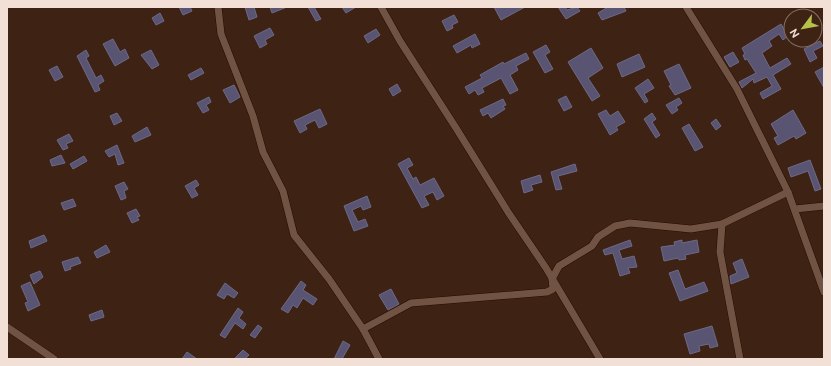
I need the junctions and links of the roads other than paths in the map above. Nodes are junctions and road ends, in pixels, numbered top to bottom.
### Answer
1 (218, 7) edge
2 (381, 7) edge
3 (686, 7) edge
4 (788, 192) junction
5 (824, 206) edge
6 (795, 209) junction
7 (722, 224) junction
8 (552, 279) junction
9 (824, 292) edge
10 (7, 327) edge
11 (363, 329) junction
12 (54, 359) edge
13 (379, 359) edge
14 (600, 359) edge
15 (740, 359) edge

1 - 11 street
2 - 8 street
3 - 4 street
4 - 6 street
4 - 7 street
5 - 6 street
6 - 9 street
7 - 8 street
7 - 15 street
8 - 11 street
8 - 14 street
10 - 12 street
11 - 13 street

